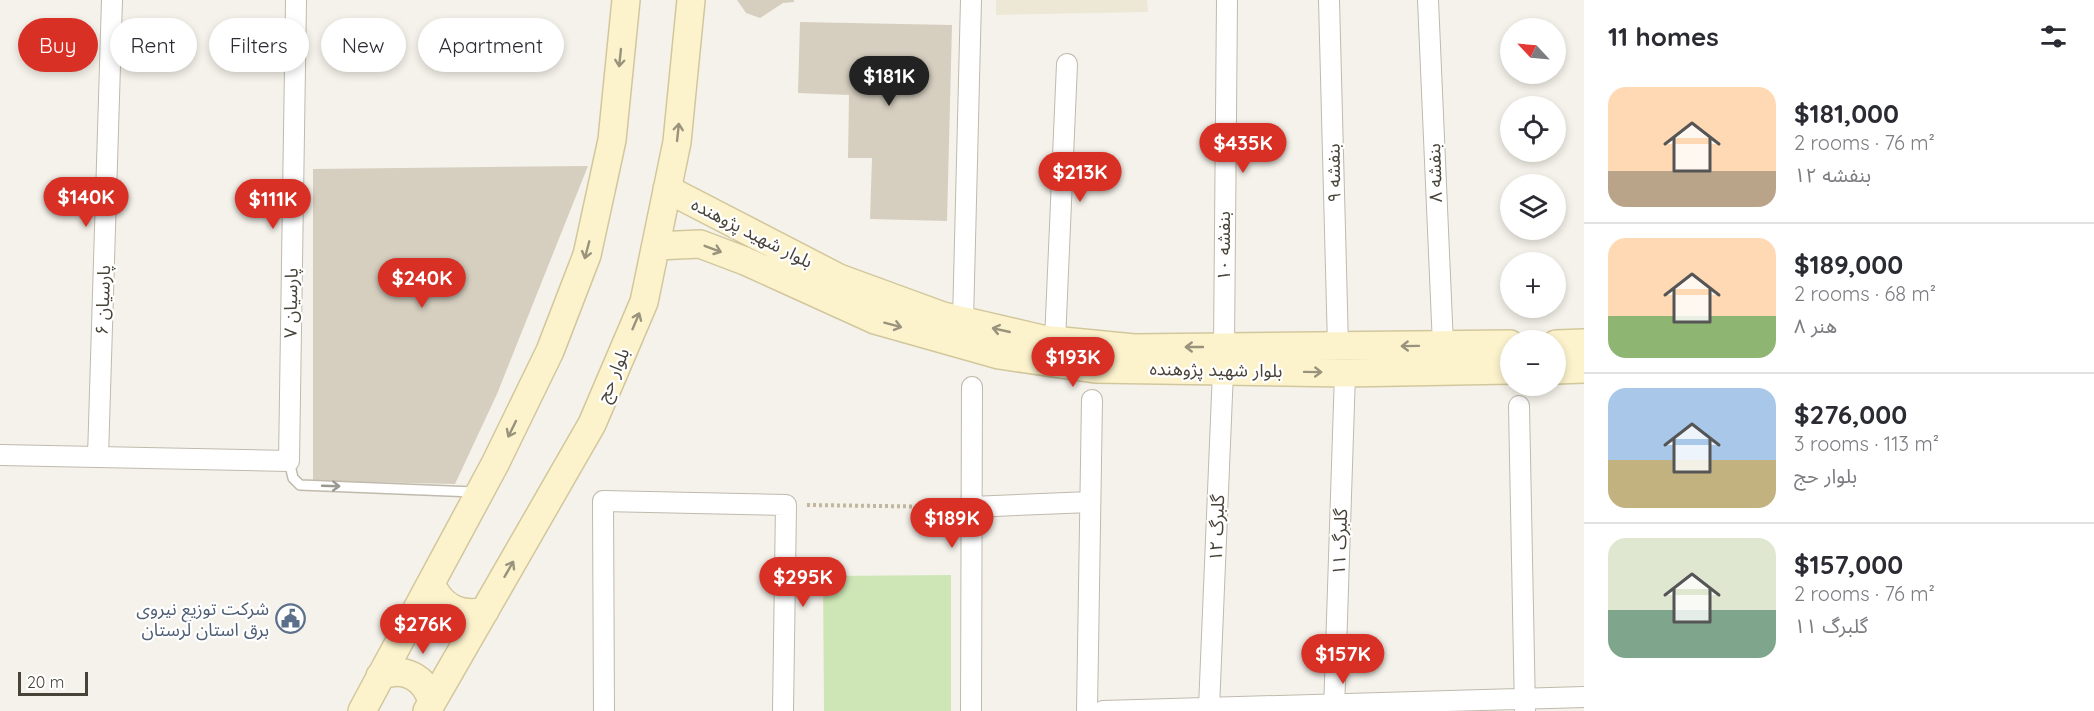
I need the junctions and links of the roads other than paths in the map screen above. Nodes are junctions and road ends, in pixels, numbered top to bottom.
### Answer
1 (112, 0) edge
2 (296, 0) edge
3 (626, 0) edge
4 (691, 0) edge
5 (971, 0) edge
6 (1227, 0) edge
7 (1329, 0) edge
8 (1428, 0) edge
9 (1067, 64) dead end
10 (667, 189) junction
11 (656, 246) junction
12 (963, 321) junction
13 (1055, 340) junction
14 (1584, 343) edge
15 (1500, 344) edge
16 (1566, 344) edge
17 (1443, 345) junction
18 (1338, 346) junction
19 (1223, 359) junction
20 (1584, 369) edge
21 (1500, 370) edge
22 (1566, 370) edge
23 (1345, 373) junction
24 (972, 387) dead end
25 (1092, 400) dead end
26 (1519, 406) dead end
27 (0, 454) edge
28 (98, 457) junction
29 (289, 461) junction
30 (480, 492) junction
31 (1090, 502) junction
32 (971, 507) junction
33 (430, 583) junction
34 (485, 611) junction
35 (380, 676) junction
36 (1584, 697) edge
37 (1525, 705) edge
38 (430, 707) edge
39 (1209, 708) junction
40 (1334, 708) edge
41 (362, 711) edge
42 (604, 711) edge
43 (783, 711) edge
44 (971, 711) edge
45 (1087, 711) edge
46 (1103, 711) edge

1 - 28 street, پارسیان ۶
2 - 29 street, پارسیان ۷
3 -> 30 street
10 -> 4 street, بلوار حج
5 - 12 street
6 - 19 street, بنفشه ۱۰
7 - 18 street, بنفشه ۹
8 - 17 street, بنفشه ۸
9 - 13 street
10 - 11 street, بلوار حج
10 - 12 street, بلوار شهید پژوهنده
11 -> 19 street, بلوار شهید پژوهنده
34 -> 11 street, بلوار حج
13 -> 12 street, بلوار شهید پژوهنده
19 -> 13 street, بلوار شهید پژوهنده
14 - 16 street
15 - 17 street, بلوار شهید پژوهنده
17 -> 18 street, بلوار شهید پژوهنده
18 - 19 street, بلوار شهید پژوهنده
19 -> 23 street, بلوار شهید پژوهنده
19 - 39 street, گلبرگ ۱۲
20 - 22 street
21 - 23 street, بلوار شهید پژوهنده
23 - 40 street, گلبرگ ۱۱
24 - 32 street
25 - 31 street
26 - 37 street
27 - 28 street
28 - 29 street
29 -> 30 lane
30 - 33 street
31 - 32 street
31 - 45 street
32 - 44 street
33 - 34 street
33 - 35 street
34 - 38 street, بلوار حج
35 - 38 street
35 - 41 street
36 - 37 street
37 - 40 street
39 - 40 street
39 - 46 street
42 - 43 street

